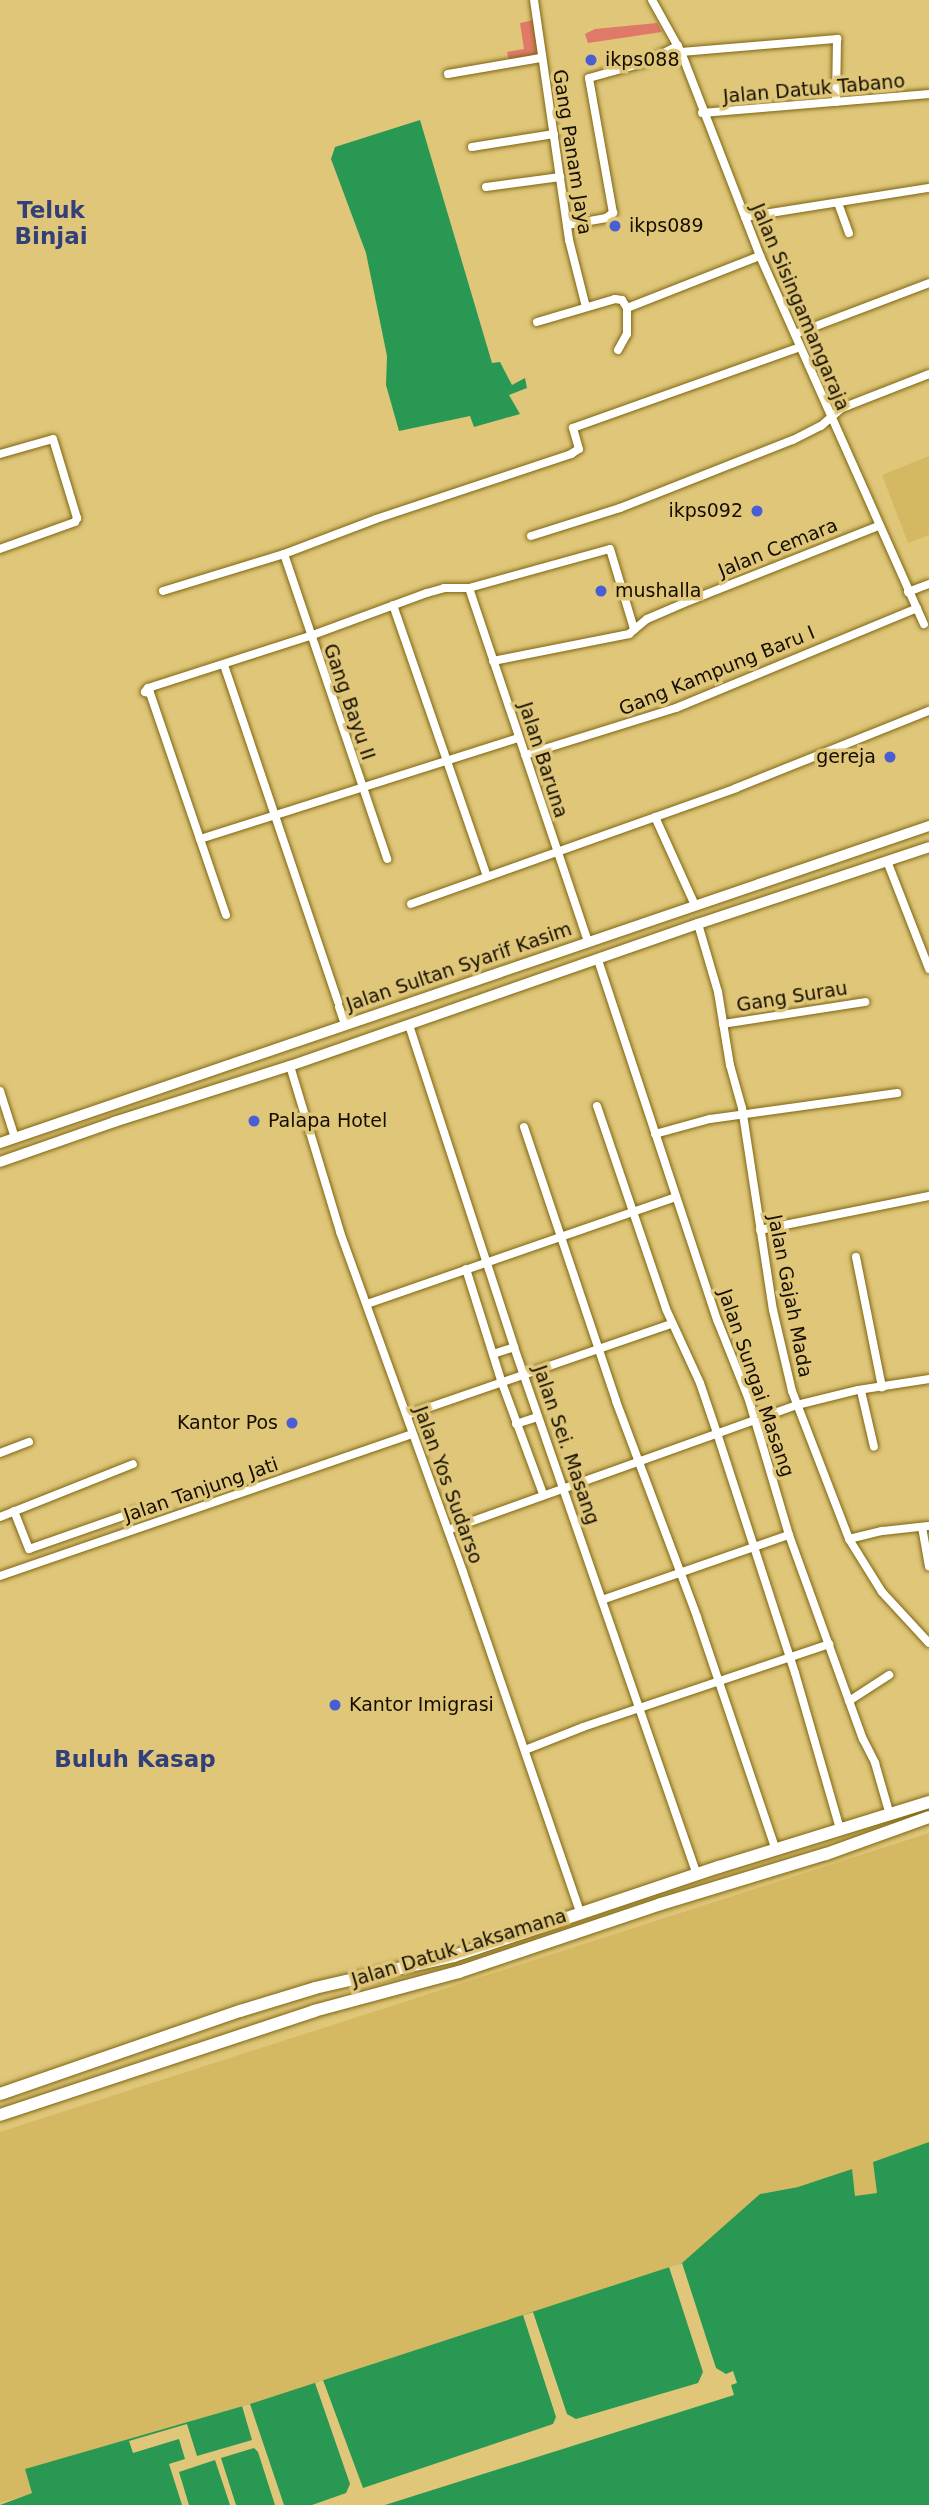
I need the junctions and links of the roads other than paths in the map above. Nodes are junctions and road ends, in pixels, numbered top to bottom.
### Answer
1 (534, 0) edge
2 (652, 0) edge
3 (679, 49) junction
4 (541, 58) junction
5 (449, 74) dead end
6 (929, 94) edge
7 (836, 102) junction
8 (702, 113) junction
9 (554, 134) junction
10 (472, 147) dead end
11 (560, 177) junction
12 (486, 187) dead end
13 (929, 188) edge
14 (838, 203) junction
15 (745, 217) junction
16 (567, 225) junction
17 (849, 233) dead end
18 (760, 256) junction
19 (929, 283) edge
20 (586, 307) junction
21 (627, 308) junction
22 (537, 322) dead end
23 (795, 334) junction
24 (800, 347) junction
25 (618, 349) dead end
26 (929, 374) edge
27 (830, 418) junction
28 (0, 454) edge
29 (878, 526) junction
30 (531, 536) dead end
31 (0, 549) edge
32 (284, 554) junction
33 (929, 584) edge
34 (468, 588) junction
35 (163, 591) dead end
36 (908, 592) junction
37 (394, 605) junction
38 (917, 608) junction
39 (924, 624) dead end
40 (634, 629) junction
41 (310, 636) junction
42 (493, 661) junction
43 (224, 665) junction
44 (929, 711) edge
45 (518, 737) junction
46 (525, 755) junction
47 (446, 761) junction
48 (362, 788) junction
49 (276, 815) junction
50 (655, 817) junction
51 (929, 826) edge
52 (200, 839) junction
53 (929, 847) edge
54 (557, 852) junction
55 (387, 859) dead end
56 (887, 861) junction
57 (486, 876) junction
58 (411, 904) dead end
59 (695, 905) junction
60 (226, 915) dead end
61 (698, 924) junction
62 (929, 936) edge
63 (918, 939) junction
64 (588, 942) junction
65 (598, 960) junction
66 (929, 969) edge
67 (866, 1002) dead end
68 (345, 1024) junction
69 (723, 1024) junction
70 (409, 1025) junction
71 (290, 1066) junction
72 (0, 1091) edge
73 (897, 1093) dead end
74 (597, 1106) dead end
75 (743, 1116) junction
76 (524, 1127) dead end
77 (654, 1134) junction
78 (15, 1138) junction
79 (0, 1143) edge
80 (0, 1162) edge
81 (929, 1196) edge
82 (676, 1198) junction
83 (633, 1213) junction
84 (760, 1230) junction
85 (561, 1237) junction
86 (856, 1257) dead end
87 (486, 1262) junction
88 (466, 1269) junction
89 (367, 1304) junction
90 (672, 1324) junction
91 (514, 1347) junction
92 (599, 1350) junction
93 (493, 1354) junction
94 (525, 1375) junction
95 (929, 1380) edge
96 (502, 1383) junction
97 (882, 1387) junction
98 (861, 1391) junction
99 (797, 1405) junction
100 (407, 1415) junction
101 (538, 1417) junction
102 (754, 1419) junction
103 (516, 1424) junction
104 (717, 1433) junction
105 (412, 1434) junction
106 (29, 1442) dead end
107 (874, 1447) dead end
108 (0, 1453) edge
109 (637, 1460) junction
110 (133, 1464) dead end
111 (564, 1487) junction
112 (543, 1494) junction
113 (143, 1509) dead end
114 (14, 1511) junction
115 (0, 1517) edge
116 (926, 1527) edge
117 (448, 1530) junction
118 (789, 1535) junction
119 (849, 1539) junction
120 (754, 1546) junction
121 (0, 1563) edge
122 (929, 1566) edge
123 (680, 1572) junction
124 (2, 1575) edge
125 (602, 1601) junction
126 (929, 1643) edge
127 (829, 1644) junction
128 (789, 1657) junction
129 (889, 1675) dead end
130 (718, 1681) junction
131 (849, 1701) junction
132 (638, 1708) junction
133 (525, 1750) junction
134 (929, 1802) edge
135 (890, 1815) junction
136 (929, 1817) edge
137 (840, 1829) junction
138 (821, 1837) junction
139 (776, 1850) junction
140 (825, 1854) junction
141 (697, 1875) junction
142 (581, 1914) junction
143 (454, 1956) junction
144 (459, 1972) junction
145 (0, 2094) edge
146 (0, 2115) edge

1 - 4 street, Gang Panam Jaya
2 - 3 street, Jalan Sisingamangaraja
3 - 7 street
3 - 8 street, Jalan Sisingamangaraja
3 - 16 street
4 - 5 street
4 - 9 street, Gang Panam Jaya
6 - 7 street, Jalan Datuk Tabano
7 - 8 street, Jalan Datuk Tabano
8 - 15 street, Jalan Sisingamangaraja
9 - 10 street
9 - 11 street, Gang Panam Jaya
11 - 12 street
11 - 16 street, Gang Panam Jaya
13 - 14 street
14 - 15 street
14 - 17 street
15 - 18 street, Jalan Sisingamangaraja
16 - 20 street, Gang Panam Jaya
18 - 21 street
18 - 23 street, Jalan Sisingamangaraja
19 - 23 street
20 - 21 street
20 - 22 street
21 - 25 street
23 - 24 street, Jalan Sisingamangaraja
24 - 27 street, Jalan Sisingamangaraja
24 - 32 street
26 - 27 street
27 - 29 street, Jalan Sisingamangaraja
27 - 30 street
28 - 31 street
29 - 36 street, Jalan Sisingamangaraja
29 - 40 street, Jalan Cemara
32 - 35 street
32 - 41 street, Gang Bayu II
33 - 36 street
34 - 37 street
34 - 40 street
34 - 42 street, Jalan Baruna
36 - 38 street, Jalan Sisingamangaraja
37 - 41 street
37 - 47 street
38 - 39 street, Jalan Sisingamangaraja
38 - 46 street, Gang Kampung Baru I
40 - 42 street, Jalan Cemara
41 - 43 street
41 - 48 street, Gang Bayu II
42 - 45 street, Jalan Baruna
43 - 49 street
43 - 52 street
44 - 50 street
45 - 46 street, Jalan Baruna
45 - 47 street
46 - 54 street, Jalan Baruna
47 - 48 street
47 - 57 street
48 - 49 street
48 - 55 street, Gang Bayu II
49 - 52 street
49 - 68 street
50 - 54 street
50 - 59 street
51 - 59 street, Jalan Sultan Syarif Kasim
52 - 60 street
53 - 56 street, Jalan Sultan Syarif Kasim
54 - 57 street
54 - 64 street, Jalan Baruna
56 - 61 street, Jalan Sultan Syarif Kasim
56 - 63 street
57 - 58 street
59 - 64 street, Jalan Sultan Syarif Kasim
61 - 65 street, Jalan Sultan Syarif Kasim
61 - 69 street, Jalan Gajah Mada
62 - 63 street
63 - 66 street
64 - 68 street, Jalan Sultan Syarif Kasim
65 - 70 street, Jalan Sultan Syarif Kasim
65 - 77 street, Jalan Sungai Masang
67 - 69 street, Gang Surau
68 - 78 street, Jalan Sultan Syarif Kasim
69 - 75 street, Jalan Gajah Mada
70 - 71 street, Jalan Sultan Syarif Kasim
70 - 87 street, Jalan Sei. Masang
71 - 80 street, Jalan Sultan Syarif Kasim
71 - 89 street, Jalan Yos Sudarso
72 - 78 street
73 - 75 street
74 - 83 street
75 - 77 street
75 - 84 street, Jalan Gajah Mada
76 - 85 street
77 - 82 street, Jalan Sungai Masang
78 - 79 street, Jalan Sultan Syarif Kasim
81 - 84 street
82 - 83 street
82 - 102 street, Jalan Sungai Masang
83 - 85 street
83 - 90 street
84 - 99 street, Jalan Gajah Mada
85 - 87 street
85 - 92 street
86 - 97 street
87 - 88 street
87 - 91 street, Jalan Sei. Masang
88 - 89 street
88 - 93 street
89 - 100 street, Jalan Yos Sudarso
90 - 92 street
90 - 104 street
91 - 93 street
91 - 94 street, Jalan Sei. Masang
92 - 94 street
92 - 109 street
93 - 96 street
94 - 96 street
94 - 101 street, Jalan Sei. Masang
95 - 97 street
96 - 100 street
96 - 103 street
97 - 98 street
98 - 99 street
98 - 107 street
99 - 102 street
99 - 119 street, Jalan Gajah Mada
100 - 105 street, Jalan Yos Sudarso
101 - 103 street
101 - 111 street, Jalan Sei. Masang
102 - 104 street
102 - 118 street, Jalan Sungai Masang
103 - 112 street
104 - 109 street
104 - 120 street
105 - 117 street, Jalan Yos Sudarso
105 - 124 street, Jalan Tanjung Jati
106 - 108 street
109 - 111 street
109 - 123 street
110 - 114 street
111 - 112 street
111 - 125 street, Jalan Sei. Masang
112 - 117 street
113 - 114 street
114 - 115 street
116 - 119 street
116 - 122 street
117 - 133 street, Jalan Yos Sudarso
118 - 120 street
118 - 127 street, Jalan Sungai Masang
119 - 126 street, Jalan Gajah Mada
120 - 123 street
120 - 128 street
121 - 124 street
123 - 125 street
123 - 130 street
125 - 132 street, Jalan Sei. Masang
127 - 128 street
127 - 131 street, Jalan Sungai Masang
128 - 130 street
128 - 137 street
129 - 131 street
130 - 132 street
130 - 139 street
131 - 135 street, Jalan Sungai Masang
132 - 133 street
132 - 141 street, Jalan Sei. Masang
133 - 142 street, Jalan Yos Sudarso
134 - 135 highway, Jalan Datuk Laksamana
135 - 137 highway, Jalan Datuk Laksamana
136 - 140 highway, Jalan Datuk Laksamana
137 - 138 highway, Jalan Datuk Laksamana
138 - 139 highway, Jalan Datuk Laksamana
138 - 140 highway
139 - 141 highway, Jalan Datuk Laksamana
140 - 144 highway, Jalan Datuk Laksamana
141 - 142 highway, Jalan Datuk Laksamana
142 - 143 highway, Jalan Datuk Laksamana
143 - 144 highway
143 - 145 highway, Jalan Datuk Laksamana
144 - 146 highway, Jalan Datuk Laksamana

